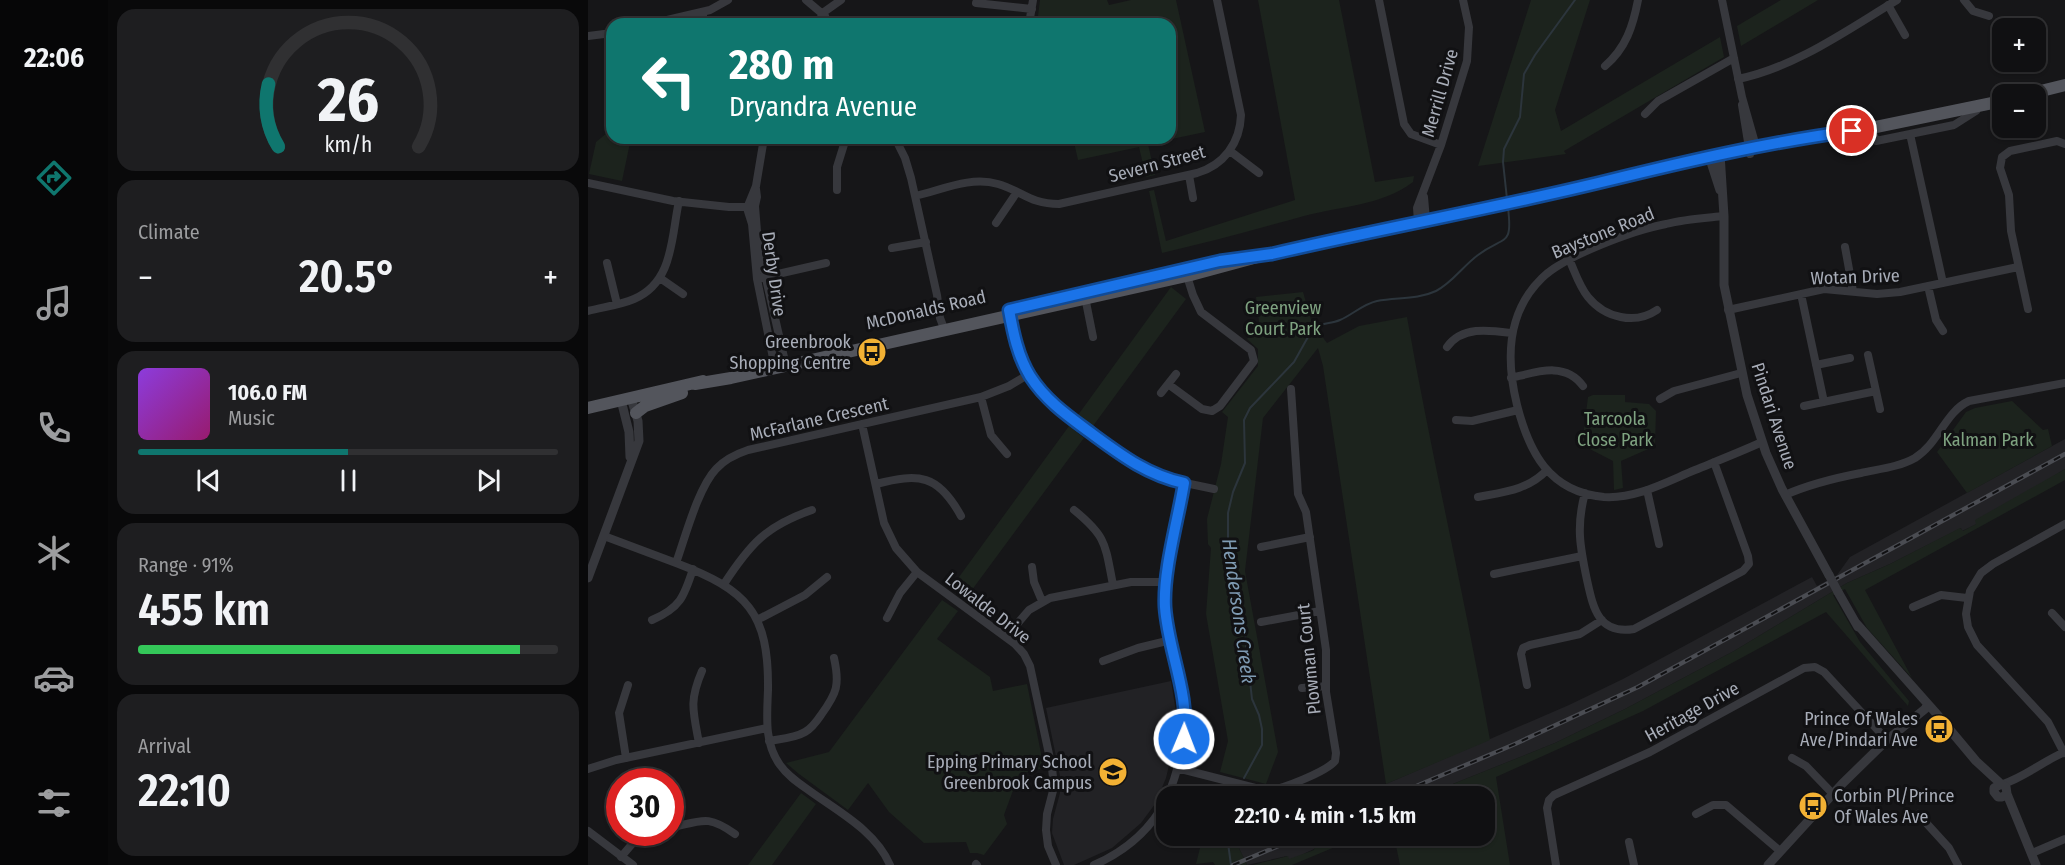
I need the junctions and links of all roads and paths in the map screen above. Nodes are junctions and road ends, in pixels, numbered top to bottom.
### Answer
1 (806, 0) edge
2 (811, 0) edge
3 (842, 0) edge
4 (1033, 0) edge
5 (1217, 0) edge
6 (1379, 0) edge
7 (1463, 0) edge
8 (1638, 0) edge
9 (1722, 0) edge
10 (1897, 0) edge
11 (1964, 0) edge
12 (726, 1) edge
13 (976, 3) dead end
14 (1888, 5) junction
15 (1032, 9) junction
16 (702, 12) junction
17 (1989, 16) dead end
18 (823, 17) edge
19 (676, 18) edge
20 (704, 18) edge
21 (1030, 18) edge
22 (606, 34) edge
23 (1905, 35) dead end
24 (588, 36) edge
25 (1734, 58) junction
26 (1605, 66) dead end
27 (1738, 79) junction
28 (2065, 85) edge
29 (2046, 90) edge
30 (2065, 90) edge
31 (2046, 93) edge
32 (1992, 103) edge
33 (1992, 105) edge
34 (1645, 114) dead end
35 (1871, 128) junction
36 (1407, 132) junction
37 (1910, 134) junction
38 (1400, 138) dead end
39 (763, 144) edge
40 (844, 144) edge
41 (900, 144) edge
42 (2065, 144) edge
43 (1441, 145) junction
44 (1230, 151) junction
45 (1753, 151) junction
46 (1715, 158) junction
47 (1259, 173) dead end
48 (1188, 175) junction
49 (588, 183) edge
50 (837, 190) dead end
51 (1017, 192) junction
52 (915, 194) junction
53 (1193, 198) dead end
54 (676, 201) junction
55 (750, 206) junction
56 (1724, 216) junction
57 (1422, 221) junction
58 (996, 223) dead end
59 (926, 242) junction
60 (1845, 247) dead end
61 (892, 248) dead end
62 (1569, 259) junction
63 (826, 263) dead end
64 (607, 264) dead end
65 (2018, 267) junction
66 (1188, 273) junction
67 (660, 278) junction
68 (760, 278) junction
69 (1944, 283) junction
70 (1928, 286) junction
71 (1853, 291) junction
72 (684, 294) dead end
73 (1801, 294) junction
74 (1084, 296) junction
75 (617, 304) junction
76 (2028, 309) dead end
77 (1657, 310) dead end
78 (1728, 310) junction
79 (588, 311) edge
80 (1009, 313) junction
81 (944, 326) junction
82 (1943, 331) dead end
83 (1511, 333) junction
84 (1093, 337) dead end
85 (1447, 347) dead end
86 (1868, 355) dead end
87 (1850, 358) dead end
88 (780, 364) junction
89 (1816, 365) junction
90 (1741, 373) junction
91 (1029, 374) junction
92 (1176, 374) dead end
93 (1511, 378) junction
94 (714, 381) junction
95 (2065, 383) edge
96 (695, 384) junction
97 (1168, 384) junction
98 (1583, 386) dead end
99 (1291, 389) dead end
100 (1876, 391) junction
101 (1161, 393) dead end
102 (981, 397) junction
103 (626, 399) junction
104 (1660, 399) dead end
105 (1824, 402) junction
106 (1804, 406) dead end
107 (588, 408) edge
108 (1518, 410) junction
109 (1880, 410) dead end
110 (636, 413) junction
111 (1456, 420) dead end
112 (862, 424) junction
113 (1762, 442) junction
114 (1007, 454) dead end
115 (1714, 462) junction
116 (628, 468) junction
117 (1547, 470) junction
118 (1184, 483) junction
119 (876, 484) junction
120 (1214, 489) dead end
121 (1647, 490) junction
122 (1784, 492) junction
123 (1585, 493) junction
124 (1478, 497) dead end
125 (812, 510) dead end
126 (1074, 510) dead end
127 (961, 516) dead end
128 (2065, 524) edge
129 (604, 536) junction
130 (1310, 537) junction
131 (1659, 544) dead end
132 (1261, 547) dead end
133 (1582, 556) junction
134 (676, 563) junction
135 (1032, 567) dead end
136 (693, 569) junction
137 (917, 572) junction
138 (589, 574) edge
139 (1494, 574) dead end
140 (827, 577) dead end
141 (1166, 582) junction
142 (724, 584) junction
143 (1113, 585) junction
144 (1967, 597) junction
145 (1042, 601) junction
146 (1913, 607) dead end
147 (1320, 611) junction
148 (2052, 613) dead end
149 (887, 618) dead end
150 (652, 620) dead end
151 (757, 620) junction
152 (1602, 621) junction
153 (1261, 622) dead end
154 (2065, 627) edge
155 (1006, 638) junction
156 (1171, 640) junction
157 (834, 658) dead end
158 (1102, 661) dead end
159 (702, 670) dead end
160 (628, 685) dead end
161 (1326, 686) junction
162 (1527, 686) dead end
163 (1302, 688) dead end
164 (1925, 706) junction
165 (767, 728) junction
166 (1887, 740) junction
167 (769, 741) junction
168 (699, 742) junction
169 (2064, 752) edge
170 (626, 758) junction
171 (1792, 758) dead end
172 (1177, 768) junction
173 (588, 769) edge
174 (1171, 786) edge
175 (2002, 790) junction
176 (1832, 793) junction
177 (1696, 814) dead end
178 (1918, 814) dead end
179 (1156, 817) edge
180 (684, 825) edge
181 (588, 831) edge
182 (735, 834) dead end
183 (2065, 839) edge
184 (1629, 842) dead end
185 (630, 846) edge
186 (1780, 851) junction
187 (2032, 853) junction
188 (621, 857) junction
189 (633, 865) edge
190 (890, 865) edge
191 (1056, 865) edge
192 (1094, 865) edge
193 (1556, 865) edge
194 (1634, 865) edge
195 (1768, 865) edge
196 (1958, 865) edge
197 (2036, 865) edge

1 - 18 street
2 - 18 street
3 - 18 street
4 - 15 street
5 - 44 street, Severn Street
6 - 36 street
7 - 43 street, Merrill Drive
8 - 26 street
9 - 25 street
10 - 14 street
11 - 17 street
12 - 16 street
13 - 15 street
14 - 23 street
14 - 27 street
15 - 21 street
16 - 19 street
16 - 20 street
22 - 24 street
25 - 27 street
25 - 34 street
27 - 45 street
28 - 29 main road
30 - 31 main road
32 - 35 main road, McDonalds Road
33 - 37 street, McDonalds Road
35 - 37 street, McDonalds Road
35 - 45 main road, McDonalds Road
36 - 38 street
36 - 43 street
37 - 69 street
39 - 55 street
40 - 50 street
41 - 52 street
42 - 65 street
43 - 57 street, Merrill Drive
44 - 47 street
44 - 48 street, Severn Street
45 - 46 main road, McDonalds Road
46 - 56 street, Pindari Avenue
46 - 57 main road, McDonalds Road
48 - 51 street, Severn Street
48 - 53 street
49 - 54 street
51 - 52 street, Severn Street
51 - 58 street
52 - 59 street
54 - 55 street
54 - 67 street
55 - 68 street, Derby Drive
56 - 62 street, Baystone Road
56 - 78 street, Pindari Avenue
57 - 66 main road, McDonalds Road
59 - 61 street
59 - 81 street
60 - 71 street
62 - 77 street
62 - 83 street, Baystone Road
63 - 68 street
64 - 75 street
65 - 69 street, Wotan Drive
65 - 76 street
66 - 74 main road, McDonalds Road
66 - 97 street
67 - 72 street
67 - 75 street
68 - 88 street, Derby Drive
69 - 70 street, Wotan Drive
70 - 71 street, Wotan Drive
70 - 82 street
71 - 73 street, Wotan Drive
73 - 78 street, Wotan Drive
73 - 89 street
74 - 80 main road, McDonalds Road
74 - 84 street
75 - 79 street
78 - 90 street, Pindari Avenue
80 - 81 main road, McDonalds Road
80 - 91 street
81 - 88 main road, McDonalds Road
83 - 85 street
83 - 93 street, Baystone Road
86 - 100 street
87 - 89 street
88 - 94 main road, McDonalds Road
88 - 96 main road, McDonalds Road
89 - 105 street
90 - 104 street
90 - 113 street, Pindari Avenue
91 - 102 street, McFarlane Crescent
91 - 118 street
92 - 97 street
93 - 98 street
93 - 108 street, Baystone Road
94 - 96 main road, McDonalds Road
94 - 110 main road
95 - 122 street
96 - 103 main road, McDonalds Road
97 - 101 street
99 - 130 street, Plowman Court
100 - 105 street
100 - 109 street
102 - 112 street, McFarlane Crescent
102 - 114 street
103 - 107 main road, McDonalds Road
103 - 110 street
103 - 116 street
105 - 106 street
108 - 111 street
108 - 117 street, Baystone Road
110 - 116 street
112 - 119 street, Lowalde Drive
112 - 134 street, McFarlane Crescent
113 - 115 street, Baystone Road
113 - 122 street, Pindari Avenue
115 - 121 street, Baystone Road
115 - 152 street
116 - 129 street
117 - 123 street, Baystone Road
117 - 124 street
118 - 120 street
118 - 141 street
119 - 127 street
119 - 137 street, Lowalde Drive
121 - 123 street, Baystone Road
121 - 131 street
122 - 164 street, Pindari Avenue, bridge
123 - 133 street
125 - 142 street
126 - 143 street
128 - 144 street
129 - 134 street
129 - 138 street
130 - 132 street
130 - 147 street, Plowman Court
133 - 139 street
133 - 152 street
134 - 136 street
135 - 145 street
136 - 142 street
136 - 150 street
137 - 149 street
137 - 155 street, Lowalde Drive
140 - 151 street
141 - 143 street
141 - 156 street
142 - 151 street
143 - 145 street
144 - 146 street
144 - 169 street
145 - 155 street
147 - 153 street
147 - 161 street, Plowman Court
148 - 154 street
151 - 165 street
152 - 162 street
155 - 191 street, Lowalde Drive
156 - 158 street
156 - 172 street
157 - 167 street
159 - 168 street
160 - 170 street
161 - 163 street
161 - 172 street, Plowman Court
164 - 166 street
164 - 175 street, Pindari Avenue
165 - 167 street
165 - 168 street
166 - 176 street
166 - 193 street, Heritage Drive
167 - 190 street
168 - 170 street
169 - 175 street
170 - 173 street
171 - 176 street
172 - 174 street
175 - 187 street, Pindari Avenue
176 - 186 street
177 - 186 street
178 - 196 street
179 - 192 street
180 - 182 street
181 - 188 street
183 - 187 street
184 - 194 street
185 - 188 street
186 - 195 street
187 - 197 street, Pindari Avenue
188 - 189 street

